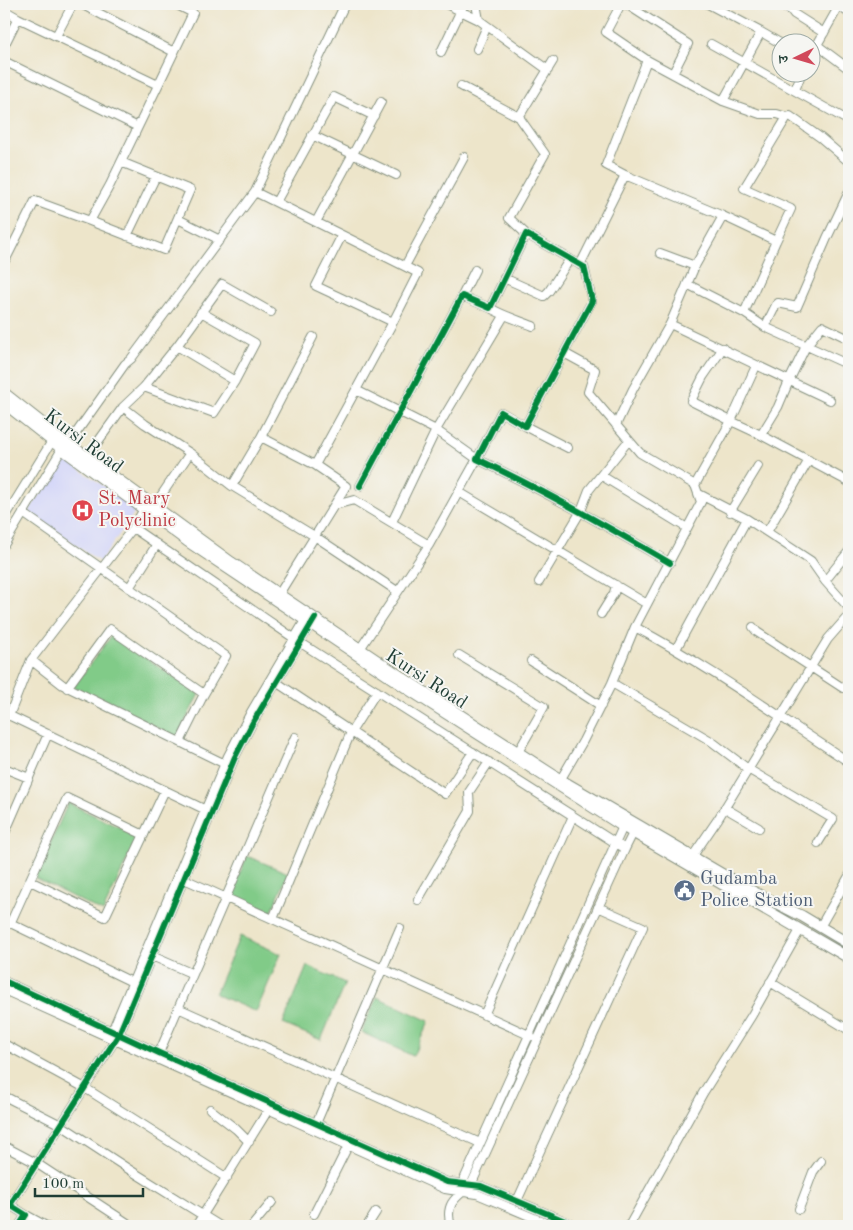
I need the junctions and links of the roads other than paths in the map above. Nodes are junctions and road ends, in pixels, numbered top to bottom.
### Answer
1 (74, 4) edge
2 (80, 4) edge
3 (175, 4) edge
4 (344, 4) edge
5 (446, 4) edge
6 (464, 4) edge
7 (476, 4) edge
8 (621, 4) edge
9 (626, 4) edge
10 (708, 4) edge
11 (776, 4) edge
12 (839, 5) edge
13 (4, 10) edge
14 (459, 12) junction
15 (849, 13) edge
16 (18, 18) junction
17 (479, 20) junction
18 (487, 26) junction
19 (761, 32) junction
20 (824, 32) junction
21 (56, 36) junction
22 (770, 37) edge
23 (820, 39) edge
24 (711, 44) dead end
25 (4, 46) edge
26 (820, 47) edge
27 (477, 49) dead end
28 (174, 52) junction
29 (441, 52) dead end
30 (647, 60) junction
31 (4, 61) edge
32 (553, 61) dead end
33 (744, 61) junction
34 (849, 69) edge
35 (548, 70) junction
36 (673, 73) junction
37 (798, 82) edge
38 (158, 85) junction
39 (461, 86) dead end
40 (795, 90) junction
41 (723, 101) junction
42 (381, 102) dead end
43 (374, 116) junction
44 (519, 117) junction
45 (787, 117) junction
46 (849, 121) edge
47 (138, 127) junction
48 (312, 136) junction
49 (353, 155) junction
50 (464, 157) dead end
51 (121, 162) junction
52 (849, 162) edge
53 (624, 174) junction
54 (396, 175) dead end
55 (156, 176) junction
56 (255, 192) junction
57 (849, 192) edge
58 (276, 202) junction
59 (722, 216) junction
60 (178, 219) junction
61 (90, 221) junction
62 (316, 222) junction
63 (526, 234) junction
64 (342, 235) junction
65 (127, 236) junction
66 (220, 240) junction
67 (776, 241) junction
68 (660, 253) dead end
69 (4, 258) edge
70 (570, 259) junction
71 (580, 265) junction
72 (405, 266) junction
73 (695, 266) junction
74 (475, 270) dead end
75 (504, 278) junction
76 (687, 284) junction
77 (462, 296) junction
78 (490, 308) junction
79 (201, 312) junction
80 (271, 312) dead end
81 (744, 313) junction
82 (504, 316) junction
83 (393, 322) junction
84 (670, 324) junction
85 (533, 326) dead end
86 (766, 326) junction
87 (312, 337) dead end
88 (849, 339) edge
89 (177, 346) junction
90 (806, 346) junction
91 (723, 348) junction
92 (564, 353) junction
93 (849, 365) edge
94 (756, 366) junction
95 (235, 381) junction
96 (788, 381) junction
97 (144, 387) junction
98 (356, 390) junction
99 (4, 393) edge
100 (830, 400) dead end
101 (4, 403) edge
102 (123, 407) junction
103 (401, 412) junction
104 (731, 421) junction
105 (616, 425) junction
106 (525, 426) junction
107 (436, 430) junction
108 (761, 435) junction
109 (261, 437) junction
110 (629, 440) junction
111 (61, 443) junction
112 (568, 448) dead end
113 (190, 453) junction
114 (87, 457) junction
115 (477, 458) junction
116 (809, 460) junction
117 (314, 465) junction
118 (758, 466) dead end
119 (602, 476) junction
120 (849, 482) edge
121 (695, 485) junction
122 (232, 486) junction
123 (360, 486) dead end
124 (459, 492) junction
125 (699, 494) junction
126 (335, 504) junction
127 (149, 508) junction
128 (581, 511) junction
129 (730, 512) junction
130 (23, 513) junction
131 (4, 519) edge
132 (747, 520) junction
133 (392, 522) junction
134 (133, 528) junction
135 (687, 528) junction
136 (767, 532) junction
137 (316, 537) junction
138 (157, 544) junction
139 (4, 545) edge
140 (429, 545) junction
141 (557, 550) junction
142 (848, 554) edge
143 (670, 562) junction
144 (101, 568) junction
145 (825, 581) junction
146 (539, 582) dead end
147 (616, 586) junction
148 (129, 588) junction
149 (397, 591) junction
150 (279, 594) junction
151 (647, 604) junction
152 (849, 608) edge
153 (601, 614) dead end
154 (849, 615) edge
155 (310, 619) junction
156 (635, 626) junction
157 (753, 627) dead end
158 (298, 641) junction
159 (360, 649) junction
160 (676, 649) junction
161 (459, 655) dead end
162 (31, 660) junction
163 (531, 661) dead end
164 (810, 667) junction
165 (276, 682) junction
166 (612, 683) junction
167 (67, 688) junction
168 (844, 688) dead end
169 (377, 691) junction
170 (204, 694) junction
171 (600, 706) junction
172 (6, 714) edge
173 (780, 717) junction
174 (352, 732) junction
175 (48, 734) junction
176 (295, 737) dead end
177 (180, 742) junction
178 (473, 752) junction
179 (518, 752) junction
180 (489, 762) junction
181 (849, 762) edge
182 (225, 764) junction
183 (4, 768) edge
184 (748, 769) junction
185 (29, 778) junction
186 (559, 783) junction
187 (165, 790) junction
188 (725, 808) junction
189 (209, 811) junction
190 (573, 816) junction
191 (624, 822) junction
192 (759, 828) dead end
193 (635, 829) junction
194 (4, 835) edge
195 (144, 835) junction
196 (615, 842) junction
197 (818, 843) dead end
198 (625, 849) junction
199 (690, 860) junction
200 (849, 876) edge
201 (180, 878) junction
202 (30, 880) junction
203 (226, 898) junction
204 (418, 900) dead end
205 (598, 907) junction
206 (273, 919) junction
207 (7, 922) edge
208 (820, 927) junction
209 (400, 928) dead end
210 (800, 930) junction
211 (849, 944) edge
212 (152, 956) junction
213 (849, 958) edge
214 (382, 969) junction
215 (193, 974) junction
216 (4, 981) edge
217 (132, 982) junction
218 (770, 982) junction
219 (4, 990) edge
220 (178, 1008) junction
221 (484, 1015) junction
222 (849, 1030) edge
223 (115, 1035) junction
224 (528, 1035) junction
225 (538, 1039) junction
226 (4, 1044) edge
227 (159, 1053) junction
228 (336, 1079) junction
229 (85, 1088) junction
230 (4, 1096) edge
231 (270, 1107) junction
232 (210, 1109) dead end
233 (61, 1125) junction
234 (315, 1127) junction
235 (249, 1142) junction
236 (480, 1143) junction
237 (4, 1146) edge
238 (348, 1146) junction
239 (821, 1161) dead end
240 (36, 1163) junction
241 (227, 1178) junction
242 (472, 1185) junction
243 (462, 1188) junction
244 (517, 1201) junction
245 (272, 1202) dead end
246 (7, 1203) edge
247 (799, 1208) dead end
248 (376, 1212) dead end
249 (314, 1214) dead end
250 (26, 1215) junction
251 (203, 1216) junction
252 (19, 1226) edge
253 (46, 1226) edge
254 (132, 1226) edge
255 (196, 1226) edge
256 (220, 1226) edge
257 (252, 1226) edge
258 (367, 1226) edge
259 (451, 1226) edge
260 (553, 1226) edge
261 (577, 1226) edge
262 (629, 1226) edge

1 - 21 street
2 - 28 street
3 - 28 street
4 - 56 street
5 - 14 street
6 - 14 street
7 - 17 street
8 - 30 street
9 - 36 street
10 - 19 street
11 - 20 street
12 - 15 street
12 - 20 street
13 - 16 street
14 - 17 street
14 - 29 street
16 - 21 street
16 - 25 street
17 - 18 street
18 - 27 street
18 - 35 street
19 - 22 street
19 - 33 street
20 - 23 street
21 - 38 street
24 - 33 street
26 - 34 street
28 - 38 street
30 - 36 street
30 - 53 street
31 - 47 street
32 - 35 street
33 - 40 street
33 - 41 street
35 - 44 street
36 - 41 street
37 - 40 street
38 - 47 street
39 - 44 street
40 - 46 street
41 - 45 street
42 - 43 street
43 - 48 street
43 - 49 street
44 - 63 street
45 - 52 street
45 - 67 street
47 - 51 street
48 - 49 street
48 - 58 street
49 - 54 street
49 - 62 street
50 - 72 street
51 - 55 street
51 - 61 street
53 - 59 street
53 - 71 street
55 - 60 street
55 - 65 street
56 - 58 street
56 - 66 street
57 - 86 street
58 - 62 street
59 - 67 street
59 - 73 street
60 - 65 street
60 - 66 street
61 - 65 street
61 - 69 street
62 - 64 street
63 - 70 street
63 - 75 street
64 - 72 street
64 - 83 street
66 - 111 street
67 - 81 street
68 - 73 street
70 - 71 street
70 - 75 street
71 - 92 street
72 - 83 street
73 - 76 street
74 - 77 street
75 - 78 street
76 - 81 street
76 - 84 street
77 - 78 street
77 - 103 street
78 - 82 street
79 - 80 street
79 - 89 street
79 - 95 street
81 - 86 street
82 - 85 street
82 - 107 street
83 - 98 street
84 - 91 street
84 - 105 street
86 - 90 street
87 - 109 street
88 - 90 street
89 - 95 street
89 - 97 street
90 - 93 street
90 - 96 street
91 - 94 street
91 - 104 street
92 - 105 street
92 - 106 street
94 - 96 street
94 - 104 street
95 - 97 street
96 - 100 street
96 - 108 street
97 - 102 street
98 - 103 street
98 - 117 street
99 - 111 main road, Kursi Road
101 - 111 main road, Kursi Road
102 - 113 street
102 - 114 street
103 - 107 street
103 - 123 street
104 - 108 street
104 - 121 street
105 - 110 street
106 - 112 street
106 - 115 street
107 - 115 street
107 - 133 street
108 - 116 street
109 - 117 street
109 - 122 street
110 - 119 street
110 - 121 street
111 - 114 main road, Kursi Road
111 - 127 main road, Kursi Road
111 - 130 street
111 - 131 street
113 - 122 street
113 - 127 street
114 - 127 main road, Kursi Road
115 - 124 street
115 - 128 street
116 - 120 street
116 - 136 street
117 - 126 street
118 - 129 street
119 - 128 street
119 - 135 street
121 - 125 street
122 - 137 street
124 - 140 street
124 - 141 street
125 - 129 street
125 - 135 street
126 - 133 street
126 - 137 street
127 - 134 street
127 - 150 main road, Kursi Road
127 - 155 main road, Kursi Road
128 - 141 street
128 - 143 street
129 - 132 street
130 - 139 street
130 - 144 street
132 - 136 street
132 - 160 street
133 - 140 street
134 - 138 street
134 - 144 street
135 - 143 street
136 - 145 street
137 - 149 street
137 - 150 street
138 - 148 street
138 - 158 street
140 - 149 street
141 - 146 street
141 - 147 street
142 - 145 street
143 - 151 street
144 - 148 street
144 - 162 street
145 - 152 street
147 - 151 street
147 - 153 street
148 - 170 street
149 - 159 street
150 - 155 main road, Kursi Road
151 - 156 street
154 - 164 street
155 - 158 street
155 - 159 main road, Kursi Road
155 - 186 main road, Kursi Road
156 - 160 street
156 - 166 street
157 - 164 street
158 - 165 street
158 - 169 street
158 - 182 street
159 - 179 main road, Kursi Road
160 - 173 street
161 - 179 street
162 - 167 street
162 - 172 street
163 - 171 street
164 - 168 street
164 - 173 street
165 - 174 street
165 - 189 street
166 - 171 street
166 - 184 street
167 - 170 street
167 - 177 street
169 - 174 street
169 - 178 street
170 - 177 street
171 - 186 street
172 - 175 street
173 - 181 street
173 - 184 street
174 - 178 street
174 - 206 street
175 - 185 street
175 - 187 street
176 - 203 street
177 - 182 street
178 - 180 street
179 - 186 main road, Kursi Road
180 - 190 street
180 - 204 street
182 - 189 street
183 - 185 street
184 - 188 street
184 - 197 street
185 - 194 street
186 - 191 main road, Kursi Road
187 - 189 street
187 - 195 street
188 - 192 street
188 - 199 street
189 - 201 street
190 - 196 street
190 - 221 street
191 - 193 main road, Kursi Road
191 - 196 street
193 - 198 street
193 - 199 main road, Kursi Road
195 - 202 street
195 - 202 street
196 - 198 street
196 - 224 street
198 - 205 street
199 - 208 main road, Kursi Road
199 - 210 main road, Kursi Road
200 - 208 street
201 - 203 street
201 - 212 street
201 - 217 street
202 - 207 street
203 - 206 street
203 - 215 street
205 - 225 street
205 - 244 street
206 - 214 street
207 - 217 street
208 - 211 main road, Kursi Road
209 - 214 street
210 - 213 main road, Kursi Road
210 - 218 street
212 - 215 street
212 - 223 street
214 - 221 street
214 - 228 street
215 - 220 street
216 - 223 street
217 - 223 street
218 - 222 street
218 - 262 street
219 - 223 street
220 - 227 street
220 - 228 street
221 - 224 street
223 - 227 street
223 - 229 street
223 - 231 street
224 - 225 street
224 - 236 street
225 - 242 street
226 - 229 street
227 - 231 street
228 - 234 street
228 - 236 street
229 - 233 street
229 - 241 street
230 - 233 street
231 - 234 street
231 - 235 street
232 - 235 street
233 - 240 street
233 - 251 street
234 - 238 street
234 - 243 street
235 - 241 street
236 - 243 street
237 - 240 street
238 - 243 street
238 - 249 street
239 - 247 street
240 - 246 street
240 - 254 street
241 - 251 street
242 - 243 street
242 - 244 street
243 - 259 street
243 - 260 street
244 - 261 street
245 - 257 street
246 - 250 street
248 - 258 street
250 - 252 street
250 - 253 street
251 - 255 street
251 - 256 street

